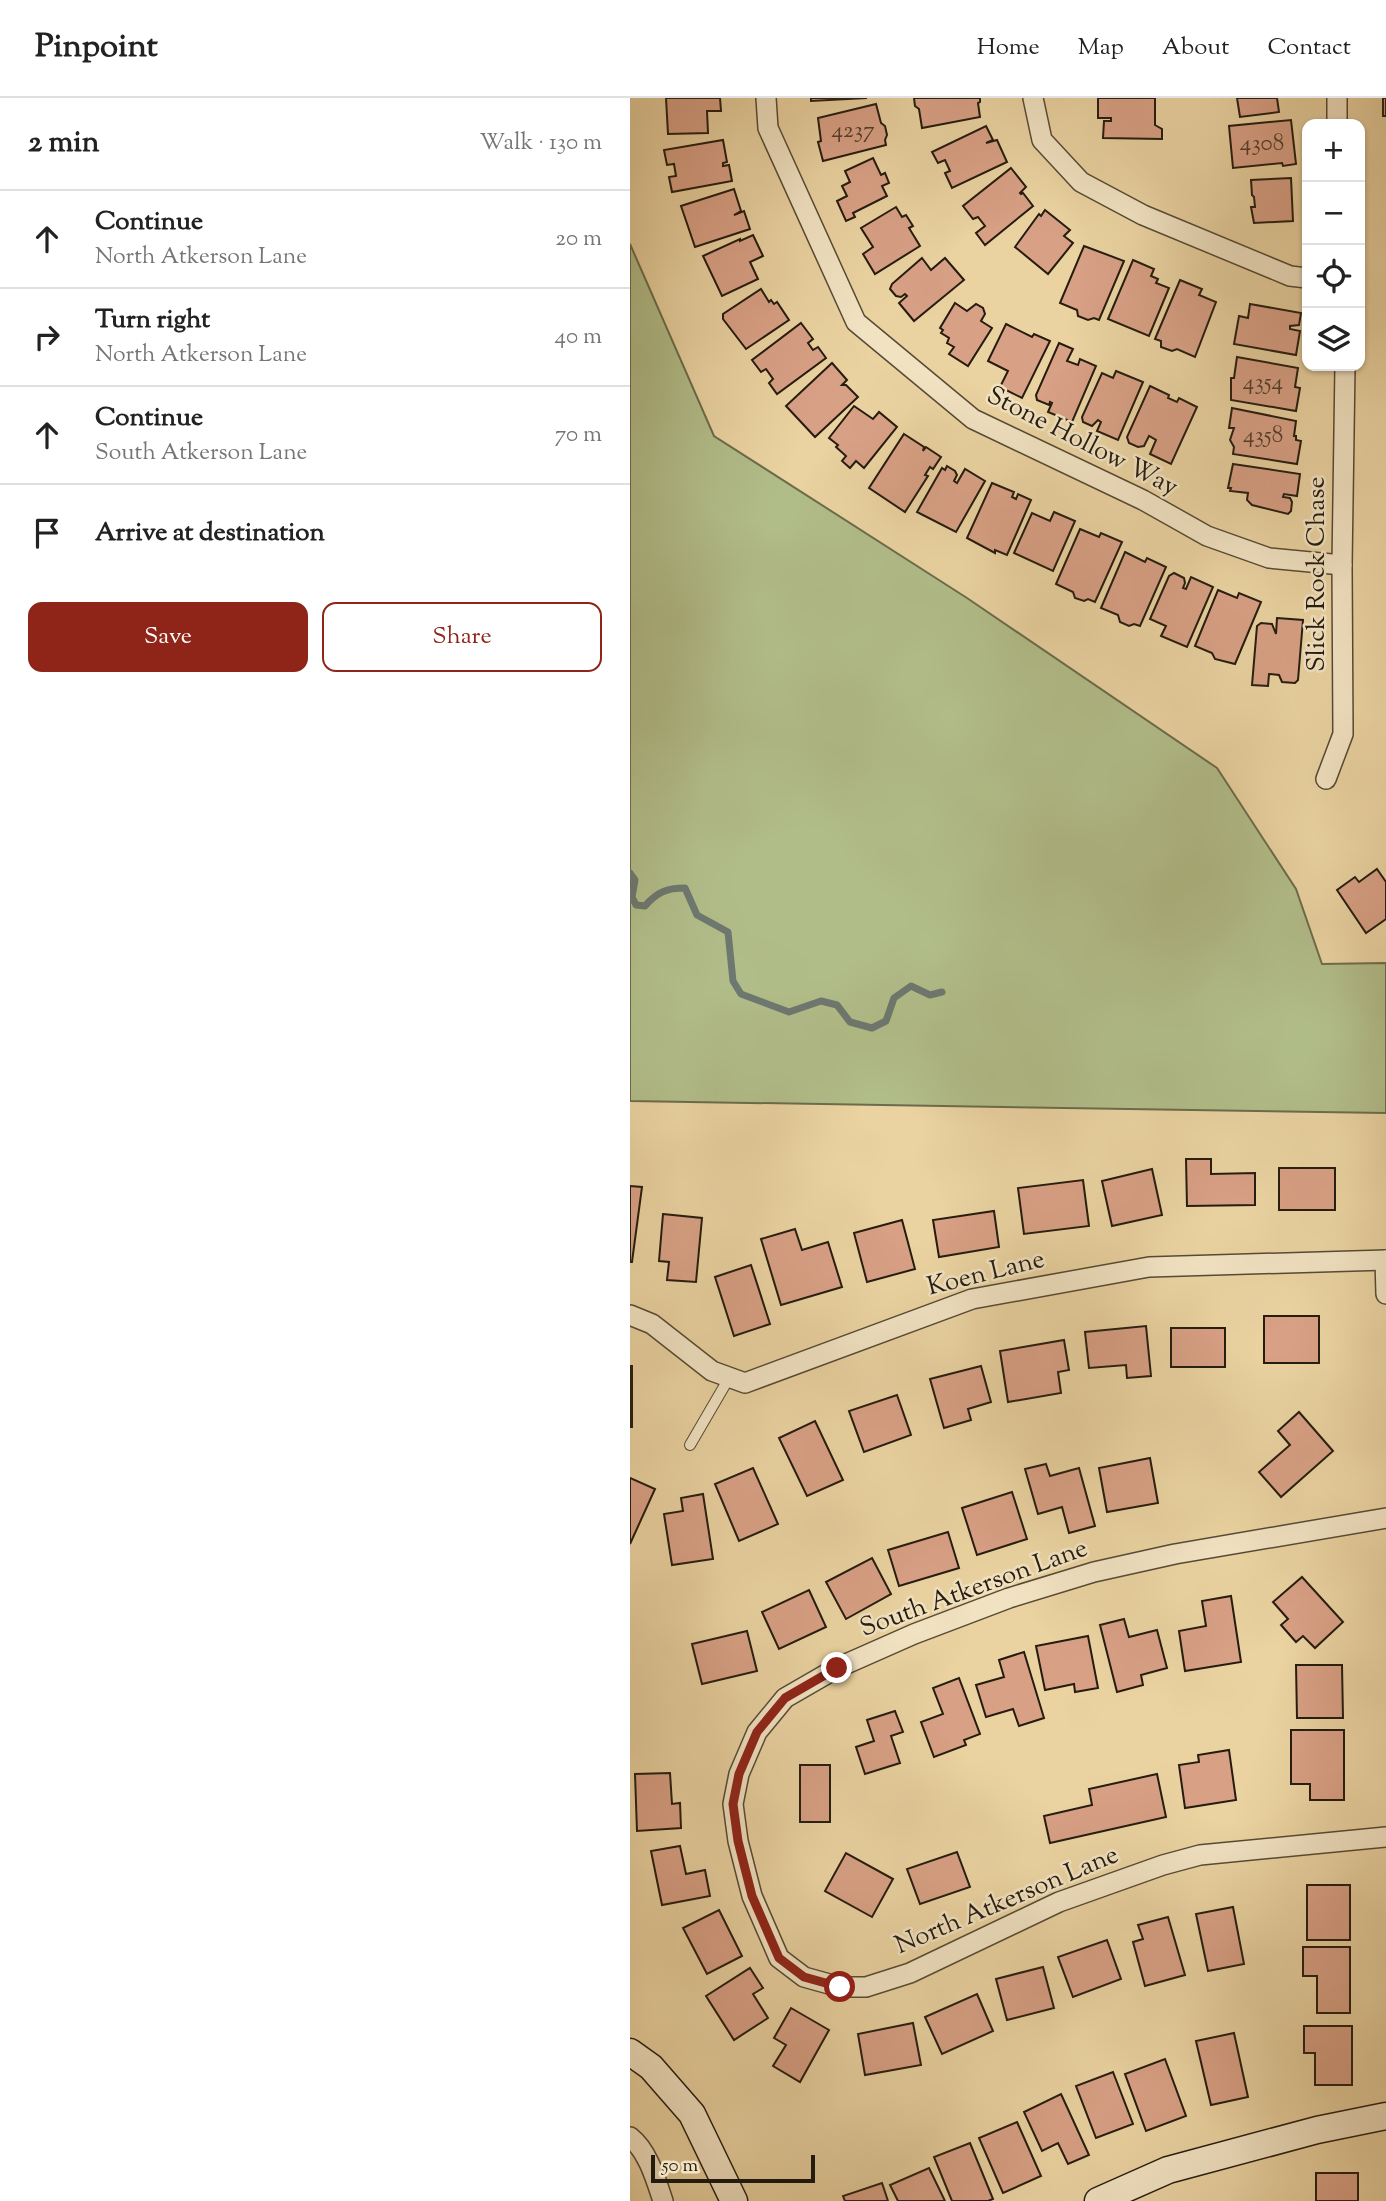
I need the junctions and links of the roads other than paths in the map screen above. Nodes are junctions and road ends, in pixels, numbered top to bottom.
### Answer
1 (766, 98) edge
2 (1033, 98) edge
3 (1337, 98) edge
4 (1337, 119) edge
5 (1302, 277) edge
6 (1345, 371) edge
7 (1342, 565) junction
8 (1326, 779) dead end
9 (1386, 1259) edge
10 (1386, 1294) edge
11 (630, 1315) edge
12 (729, 1378) junction
13 (690, 1445) dead end
14 (1386, 1518) edge
15 (1386, 1837) edge
16 (738, 1841) joint
17 (630, 2052) edge
18 (1386, 2116) edge
19 (630, 2137) edge
20 (663, 2201) edge
21 (734, 2201) edge
22 (1098, 2201) edge

1 - 7 street, Stone Hollow Way
2 - 5 street
3 - 4 street
6 - 7 street, Slick Rock Chase
7 - 8 street, Slick Rock Chase
9 - 10 street
9 - 12 street, Koen Lane
11 - 12 street
12 - 13 lane
14 - 16 street, South Atkerson Lane
15 - 16 street, North Atkerson Lane
17 - 21 street
18 - 22 street
19 - 20 street

